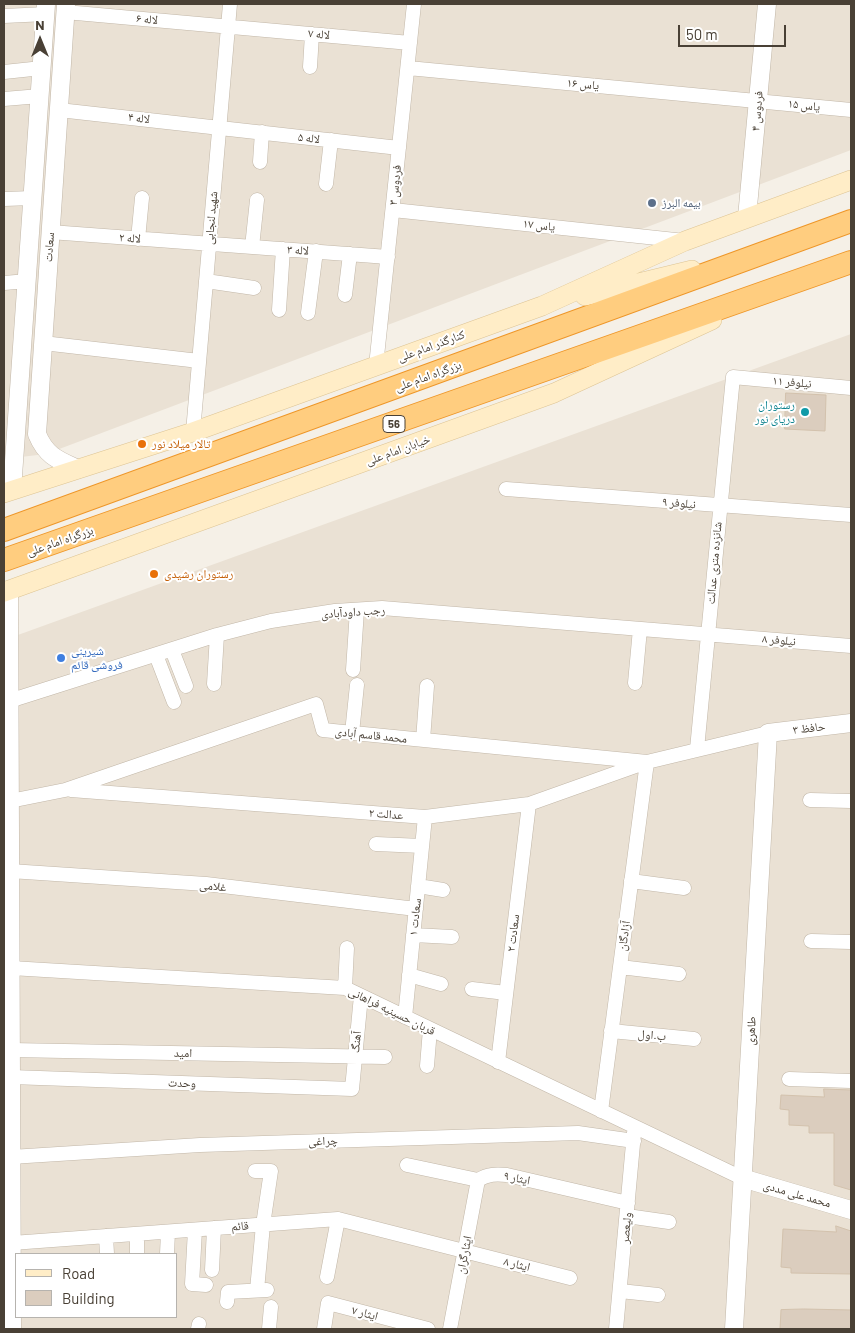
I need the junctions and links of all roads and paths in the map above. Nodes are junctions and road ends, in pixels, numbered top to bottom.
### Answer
1 (230, 4) edge
2 (414, 4) edge
3 (766, 4) edge
4 (66, 8) edge
5 (46, 9) edge
6 (4, 16) edge
7 (228, 26) junction
8 (312, 34) junction
9 (410, 43) junction
10 (310, 66) dead end
11 (42, 68) junction
12 (408, 68) junction
13 (4, 72) edge
14 (40, 96) junction
15 (4, 99) edge
16 (758, 100) junction
17 (59, 110) junction
18 (851, 110) edge
19 (219, 127) junction
20 (262, 132) junction
21 (331, 140) junction
22 (399, 148) junction
23 (260, 162) dead end
24 (851, 180) edge
25 (326, 184) dead end
26 (33, 198) junction
27 (142, 198) dead end
28 (4, 199) edge
29 (257, 200) dead end
30 (393, 210) junction
31 (747, 217) junction
32 (851, 221) edge
33 (50, 232) junction
34 (138, 239) junction
35 (685, 240) junction
36 (209, 244) junction
37 (252, 247) junction
38 (283, 249) junction
39 (316, 251) junction
40 (767, 252) junction
41 (350, 254) junction
42 (388, 256) junction
43 (851, 262) edge
44 (28, 281) junction
45 (206, 281) junction
46 (4, 282) edge
47 (783, 287) junction
48 (254, 288) dead end
49 (344, 295) dead end
50 (542, 306) junction
51 (279, 310) dead end
52 (308, 313) dead end
53 (43, 342) junction
54 (199, 361) junction
55 (376, 366) junction
56 (733, 377) joint
57 (851, 388) edge
58 (18, 432) junction
59 (193, 432) junction
60 (37, 434) junction
61 (78, 469) junction
62 (506, 488) dead end
63 (8, 491) edge
64 (720, 506) junction
65 (851, 516) edge
66 (4, 530) edge
67 (4, 560) edge
68 (6, 591) edge
69 (357, 610) junction
70 (640, 629) junction
71 (708, 634) junction
72 (217, 636) junction
73 (851, 646) edge
74 (172, 650) junction
75 (156, 655) junction
76 (353, 670) dead end
77 (635, 683) dead end
78 (214, 684) dead end
79 (186, 686) dead end
80 (357, 686) dead end
81 (427, 686) dead end
82 (9, 701) junction
83 (174, 702) dead end
84 (851, 723) edge
85 (352, 733) junction
86 (768, 733) junction
87 (423, 740) junction
88 (698, 749) junction
89 (647, 762) junction
90 (66, 790) junction
91 (810, 800) dead end
92 (10, 801) junction
93 (851, 801) edge
94 (529, 804) junction
95 (425, 817) junction
96 (376, 844) dead end
97 (422, 846) junction
98 (10, 871) junction
99 (631, 881) junction
100 (418, 886) junction
101 (684, 888) dead end
102 (443, 890) dead end
103 (7, 894) edge
104 (416, 909) junction
105 (413, 935) junction
106 (452, 937) dead end
107 (811, 941) dead end
108 (851, 942) edge
109 (347, 948) dead end
110 (620, 967) junction
111 (11, 968) junction
112 (679, 974) dead end
113 (409, 975) junction
114 (441, 984) dead end
115 (345, 988) junction
116 (472, 989) dead end
117 (506, 993) junction
118 (361, 996) junction
119 (405, 1017) junction
120 (430, 1029) junction
121 (611, 1031) junction
122 (694, 1039) dead end
123 (11, 1050) junction
124 (355, 1056) junction
125 (385, 1057) dead end
126 (498, 1062) junction
127 (427, 1066) dead end
128 (11, 1077) junction
129 (789, 1080) dead end
130 (851, 1081) edge
131 (352, 1088) joint
132 (600, 1111) junction
133 (634, 1134) junction
134 (11, 1157) junction
135 (406, 1165) dead end
136 (255, 1171) dead end
137 (742, 1178) junction
138 (478, 1180) junction
139 (627, 1209) junction
140 (851, 1210) edge
141 (338, 1219) junction
142 (669, 1222) dead end
143 (263, 1225) junction
144 (214, 1228) junction
145 (196, 1230) junction
146 (168, 1232) junction
147 (137, 1234) junction
148 (106, 1236) junction
149 (12, 1243) junction
150 (464, 1250) junction
151 (108, 1253) edge
152 (136, 1253) edge
153 (166, 1253) edge
154 (212, 1270) dead end
155 (327, 1277) dead end
156 (570, 1278) dead end
157 (206, 1285) dead end
158 (620, 1291) junction
159 (658, 1295) dead end
160 (227, 1302) dead end
161 (271, 1307) dead end
162 (12, 1329) edge
163 (269, 1329) edge
164 (324, 1329) edge
165 (428, 1329) edge
166 (450, 1329) edge
167 (616, 1329) edge
168 (734, 1329) edge

1 - 7 street, شهید لنجابی
2 - 9 street, فردوس ۳
3 - 16 street, فردوس ۴
4 - 7 street, لاله ۶
4 - 17 street, سعادت
5 - 6 street
5 - 11 street, سعادت
7 - 8 street, لاله ۷
7 - 19 street, شهید لنجابی
8 - 9 street, لاله ۷
8 - 10 street
9 - 12 street, فردوس ۳
11 - 13 street
11 - 14 street, سعادت
12 - 16 street, یاس ۱۶
12 - 22 street, فردوس ۳
14 - 15 street
14 - 26 street, سعادت
16 - 18 street, یاس ۱۵
16 - 31 street, فردوس ۴
17 - 19 street, لاله ۴
17 - 33 street, سعادت
19 - 20 street, لاله ۵
19 - 36 street, شهید لنجابی
20 - 21 street, لاله ۵
20 - 23 street
21 - 22 street, لاله ۵
21 - 25 street
22 - 30 street, فردوس ۳
24 - 31 main road, کنارگذر امام علی
26 - 28 street
26 - 44 street, سعادت
27 - 34 street
29 - 37 street
30 - 35 street, یاس ۱۷
30 - 42 street, فردوس ۳
31 - 35 main road, کنارگذر امام علی
32 - 40 highway, بزرگراه امام علی
33 - 34 street, لاله ۲
33 - 53 street, سعادت
34 - 36 street, لاله ۲
35 - 50 main road, کنارگذر امام علی
36 - 37 street, لاله ۳
36 - 45 street, شهید لنجابی
37 - 38 street, لاله ۳
38 - 39 street, لاله ۳
38 - 51 street
39 - 41 street, لاله ۳
39 - 52 street
40 - 50 main road
40 - 66 highway, بزرگراه امام علی
41 - 42 street, لاله ۳
41 - 49 street
42 - 55 street, فردوس ۳
43 - 47 highway, بزرگراه امام علی
44 - 46 street
44 - 58 street, سعادت
45 - 48 street
45 - 54 street, شهید لنجابی
47 - 67 highway, بزرگراه امام علی / 56
47 - 68 main road, خیابان امام علی
50 - 55 main road, کنارگذر امام علی
53 - 54 street
53 - 60 street, سعادت
54 - 59 street, شهید لنجابی
55 - 59 main road, کنارگذر امام علی
56 - 57 street, نیلوفر ۱۱
56 - 64 street, شانزده متری عدالت
58 - 60 street
58 - 63 street, سعادت
59 - 61 main road, کنارگذر امام علی
60 - 61 street
61 - 63 main road, کنارگذر امام علی
62 - 64 street, نیلوفر ۹
64 - 65 street, نیلوفر ۹
64 - 71 street, شانزده متری عدالت
68 - 82 street
69 - 70 street, رجب داودآبادی
69 - 72 street, رجب داودآبادی
69 - 76 street
70 - 71 street, رجب داودآبادی
70 - 77 street
71 - 73 street, نیلوفر ۸
71 - 88 street, شانزده متری عدالت
72 - 74 street, رجب داودآبادی
72 - 78 street
74 - 75 street, رجب داودآبادی
74 - 79 street
75 - 82 street, رجب داودآبادی
75 - 83 street
80 - 85 street
81 - 87 street
82 - 92 street
84 - 86 street, حافظ ۳
85 - 87 street, محمد قاسم آبادی
85 - 90 street, محمد قاسم آبادی
86 - 88 street, عدالت ۲
86 - 137 street, طاهری
87 - 89 street, محمد قاسم آبادی
88 - 89 street, عدالت ۲
89 - 94 street, عدالت ۲
89 - 99 street, آزادگان
90 - 92 street, محمد قاسم آبادی
90 - 95 street, عدالت ۲
91 - 93 street
92 - 98 street
94 - 95 street, عدالت ۲
94 - 117 street, سعادت ۲
95 - 97 street, سعادت ۱
96 - 97 street
97 - 100 street, سعادت ۱
98 - 103 street
98 - 104 street, غلامی
99 - 101 street
99 - 110 street, آزادگان
100 - 102 street
100 - 104 street, سعادت ۱
103 - 111 street
104 - 105 street, سعادت ۱
105 - 106 street
105 - 113 street, سعادت ۱
107 - 108 street
109 - 115 street
110 - 112 street
110 - 121 street, آزادگان
111 - 115 street, قربان حسینیه فراهانی
111 - 123 street
113 - 114 street
113 - 119 street, سعادت ۱
115 - 118 street, قربان حسینیه فراهانی
116 - 117 street
117 - 126 street, سعادت ۲
118 - 119 street, قربان حسینیه فراهانی
118 - 124 street, آهنگ
119 - 120 street, قربان حسینیه فراهانی
120 - 126 street, قربان حسینیه فراهانی
120 - 127 street
121 - 122 street, ب.اول
121 - 132 street, آزادگان
123 - 124 street, امید
123 - 128 street
124 - 125 street, امید
124 - 131 street, آهنگ
126 - 132 street, قربان حسینیه فراهانی
128 - 131 street, وحدت
128 - 134 street
129 - 130 street
132 - 133 street, قربان حسینیه فراهانی
133 - 134 street, چراغی
133 - 137 street, قربان حسینیه فراهانی
133 - 139 street, ولیعصر
134 - 149 street
135 - 138 street, ایثار ۹
136 - 143 street
137 - 140 street, محمد علی مددی
137 - 168 street, طاهری
138 - 139 street, ایثار ۹
138 - 150 street, ایثارگران
139 - 142 street, ایثار ۹
139 - 158 street, ولیعصر
141 - 143 street, قائم
141 - 150 street, قائم
141 - 155 street
143 - 144 street, قائم
143 - 160 street
144 - 145 street, قائم
144 - 154 street
145 - 146 street, قائم
145 - 157 street
146 - 147 street, قائم
146 - 153 street
147 - 148 street, قائم
147 - 152 street
148 - 149 street, قائم
148 - 151 street
149 - 162 street
150 - 156 street, ایثار ۸
150 - 166 street, ایثارگران
158 - 159 street
158 - 167 street, ولیعصر
161 - 163 street
164 - 165 street, ایثار ۷

